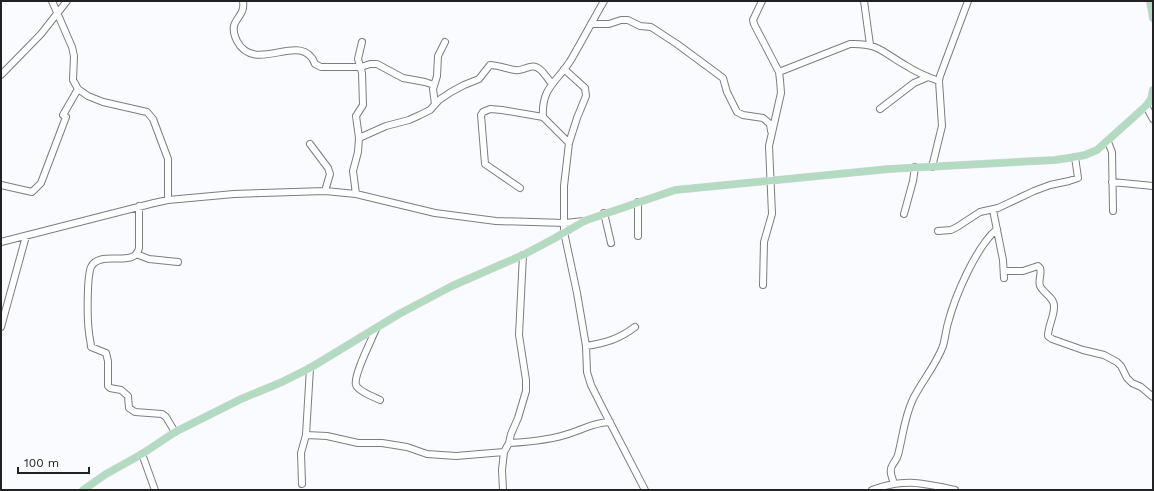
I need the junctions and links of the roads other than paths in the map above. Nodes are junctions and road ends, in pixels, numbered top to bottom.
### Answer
1 (52, 1) edge
2 (67, 1) edge
3 (244, 1) edge
4 (604, 1) edge
5 (762, 1) edge
6 (864, 1) edge
7 (968, 1) edge
8 (1150, 1) edge
9 (57, 14) junction
10 (1153, 18) edge
11 (591, 24) junction
12 (362, 42) dead end
13 (445, 42) dead end
14 (870, 45) junction
15 (361, 67) junction
16 (564, 69) junction
17 (779, 72) junction
18 (1, 75) edge
19 (928, 77) junction
20 (939, 81) junction
21 (552, 84) junction
22 (434, 85) junction
23 (78, 88) junction
24 (1153, 90) edge
25 (435, 104) junction
26 (1146, 106) junction
27 (880, 109) dead end
28 (543, 117) junction
29 (1153, 119) edge
30 (772, 135) junction
31 (359, 138) junction
32 (1108, 142) junction
33 (569, 143) junction
34 (310, 144) dead end
35 (1075, 158) junction
36 (915, 167) junction
37 (932, 167) junction
38 (771, 180) junction
39 (1112, 182) junction
40 (1, 185) edge
41 (1153, 186) edge
42 (520, 188) dead end
43 (325, 191) junction
44 (356, 194) junction
45 (168, 200) junction
46 (638, 202) junction
47 (139, 206) junction
48 (993, 210) junction
49 (1113, 211) dead end
50 (604, 213) junction
51 (904, 214) dead end
52 (584, 220) junction
53 (565, 223) junction
54 (997, 229) junction
55 (938, 231) dead end
56 (564, 232) junction
57 (26, 236) junction
58 (638, 236) dead end
59 (1, 242) edge
60 (611, 243) dead end
61 (136, 254) junction
62 (523, 255) junction
63 (178, 262) dead end
64 (1005, 271) junction
65 (1004, 278) dead end
66 (763, 285) dead end
67 (1, 327) edge
68 (635, 327) dead end
69 (376, 329) junction
70 (586, 346) junction
71 (310, 368) junction
72 (1153, 397) edge
73 (380, 400) dead end
74 (610, 422) junction
75 (175, 432) junction
76 (306, 435) junction
77 (509, 443) junction
78 (504, 452) junction
79 (142, 454) junction
80 (894, 483) junction
81 (302, 484) dead end
82 (84, 490) edge
83 (155, 490) edge
84 (503, 490) edge
85 (645, 490) edge
86 (872, 490) edge
87 (956, 490) edge

1 - 9 street
2 - 9 street
3 - 15 street
4 - 11 street
5 - 17 street
6 - 14 street
7 - 20 street
8 - 10 main road
9 - 18 street
9 - 23 street
11 - 16 street
11 - 30 street
12 - 15 street
13 - 22 street
14 - 17 street
14 - 19 street
15 - 22 street
15 - 31 street
16 - 21 street
16 - 33 street
17 - 30 street
19 - 20 street
19 - 27 street
20 - 37 street
21 - 25 street
21 - 28 street
22 - 25 street
23 - 40 street
23 - 45 street
24 - 26 main road
25 - 31 street
26 - 29 street
26 - 32 main road
28 - 33 street
28 - 42 street
30 - 38 street
31 - 44 street
32 - 35 main road
32 - 39 street
33 - 53 street
34 - 43 street
35 - 37 main road
35 - 48 street
36 - 37 main road
36 - 38 main road
36 - 51 street
38 - 46 main road
38 - 66 street
39 - 41 street
39 - 49 street
43 - 44 street
43 - 45 street
44 - 53 street
45 - 47 street
46 - 50 main road
46 - 58 street
47 - 57 street
47 - 61 street
48 - 54 street
48 - 55 street
50 - 52 main road
50 - 60 street
52 - 53 street
52 - 56 main road
53 - 56 street
54 - 64 street
54 - 80 street
56 - 62 main road
56 - 70 street
57 - 59 street
57 - 67 street
61 - 63 street
61 - 75 street
62 - 69 main road
62 - 77 street
64 - 65 street
64 - 72 street
68 - 70 street
69 - 71 main road
69 - 73 street
70 - 74 street
71 - 75 main road
71 - 76 street
74 - 77 street
74 - 85 street
75 - 79 main road
76 - 78 street
76 - 81 street
77 - 78 street
78 - 84 street
79 - 82 main road
79 - 83 street
80 - 86 street
80 - 87 street

